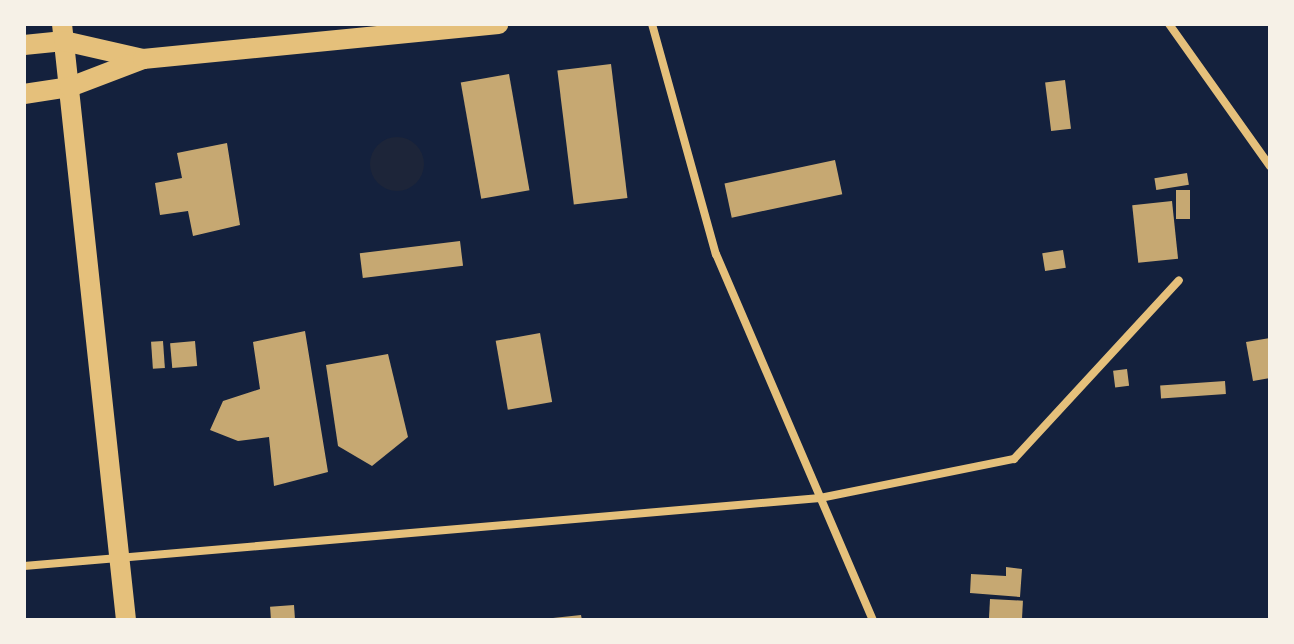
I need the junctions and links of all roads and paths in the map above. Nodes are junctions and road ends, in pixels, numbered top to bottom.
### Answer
1 (498, 24) edge
2 (652, 24) edge
3 (1169, 24) edge
4 (63, 32) edge
5 (24, 45) edge
6 (143, 59) junction
7 (70, 87) junction
8 (24, 94) edge
9 (1270, 166) edge
10 (1179, 280) dead end
11 (820, 498) junction
12 (119, 553) junction
13 (24, 566) edge
14 (126, 620) edge
15 (873, 620) edge

1 - 6 main road
2 - 11 street
3 - 9 street
4 - 5 main road
4 - 6 main road
4 - 7 main road
6 - 7 main road
7 - 8 main road
7 - 12 main road
10 - 11 street
11 - 12 street
11 - 15 street
12 - 13 street
12 - 14 main road

